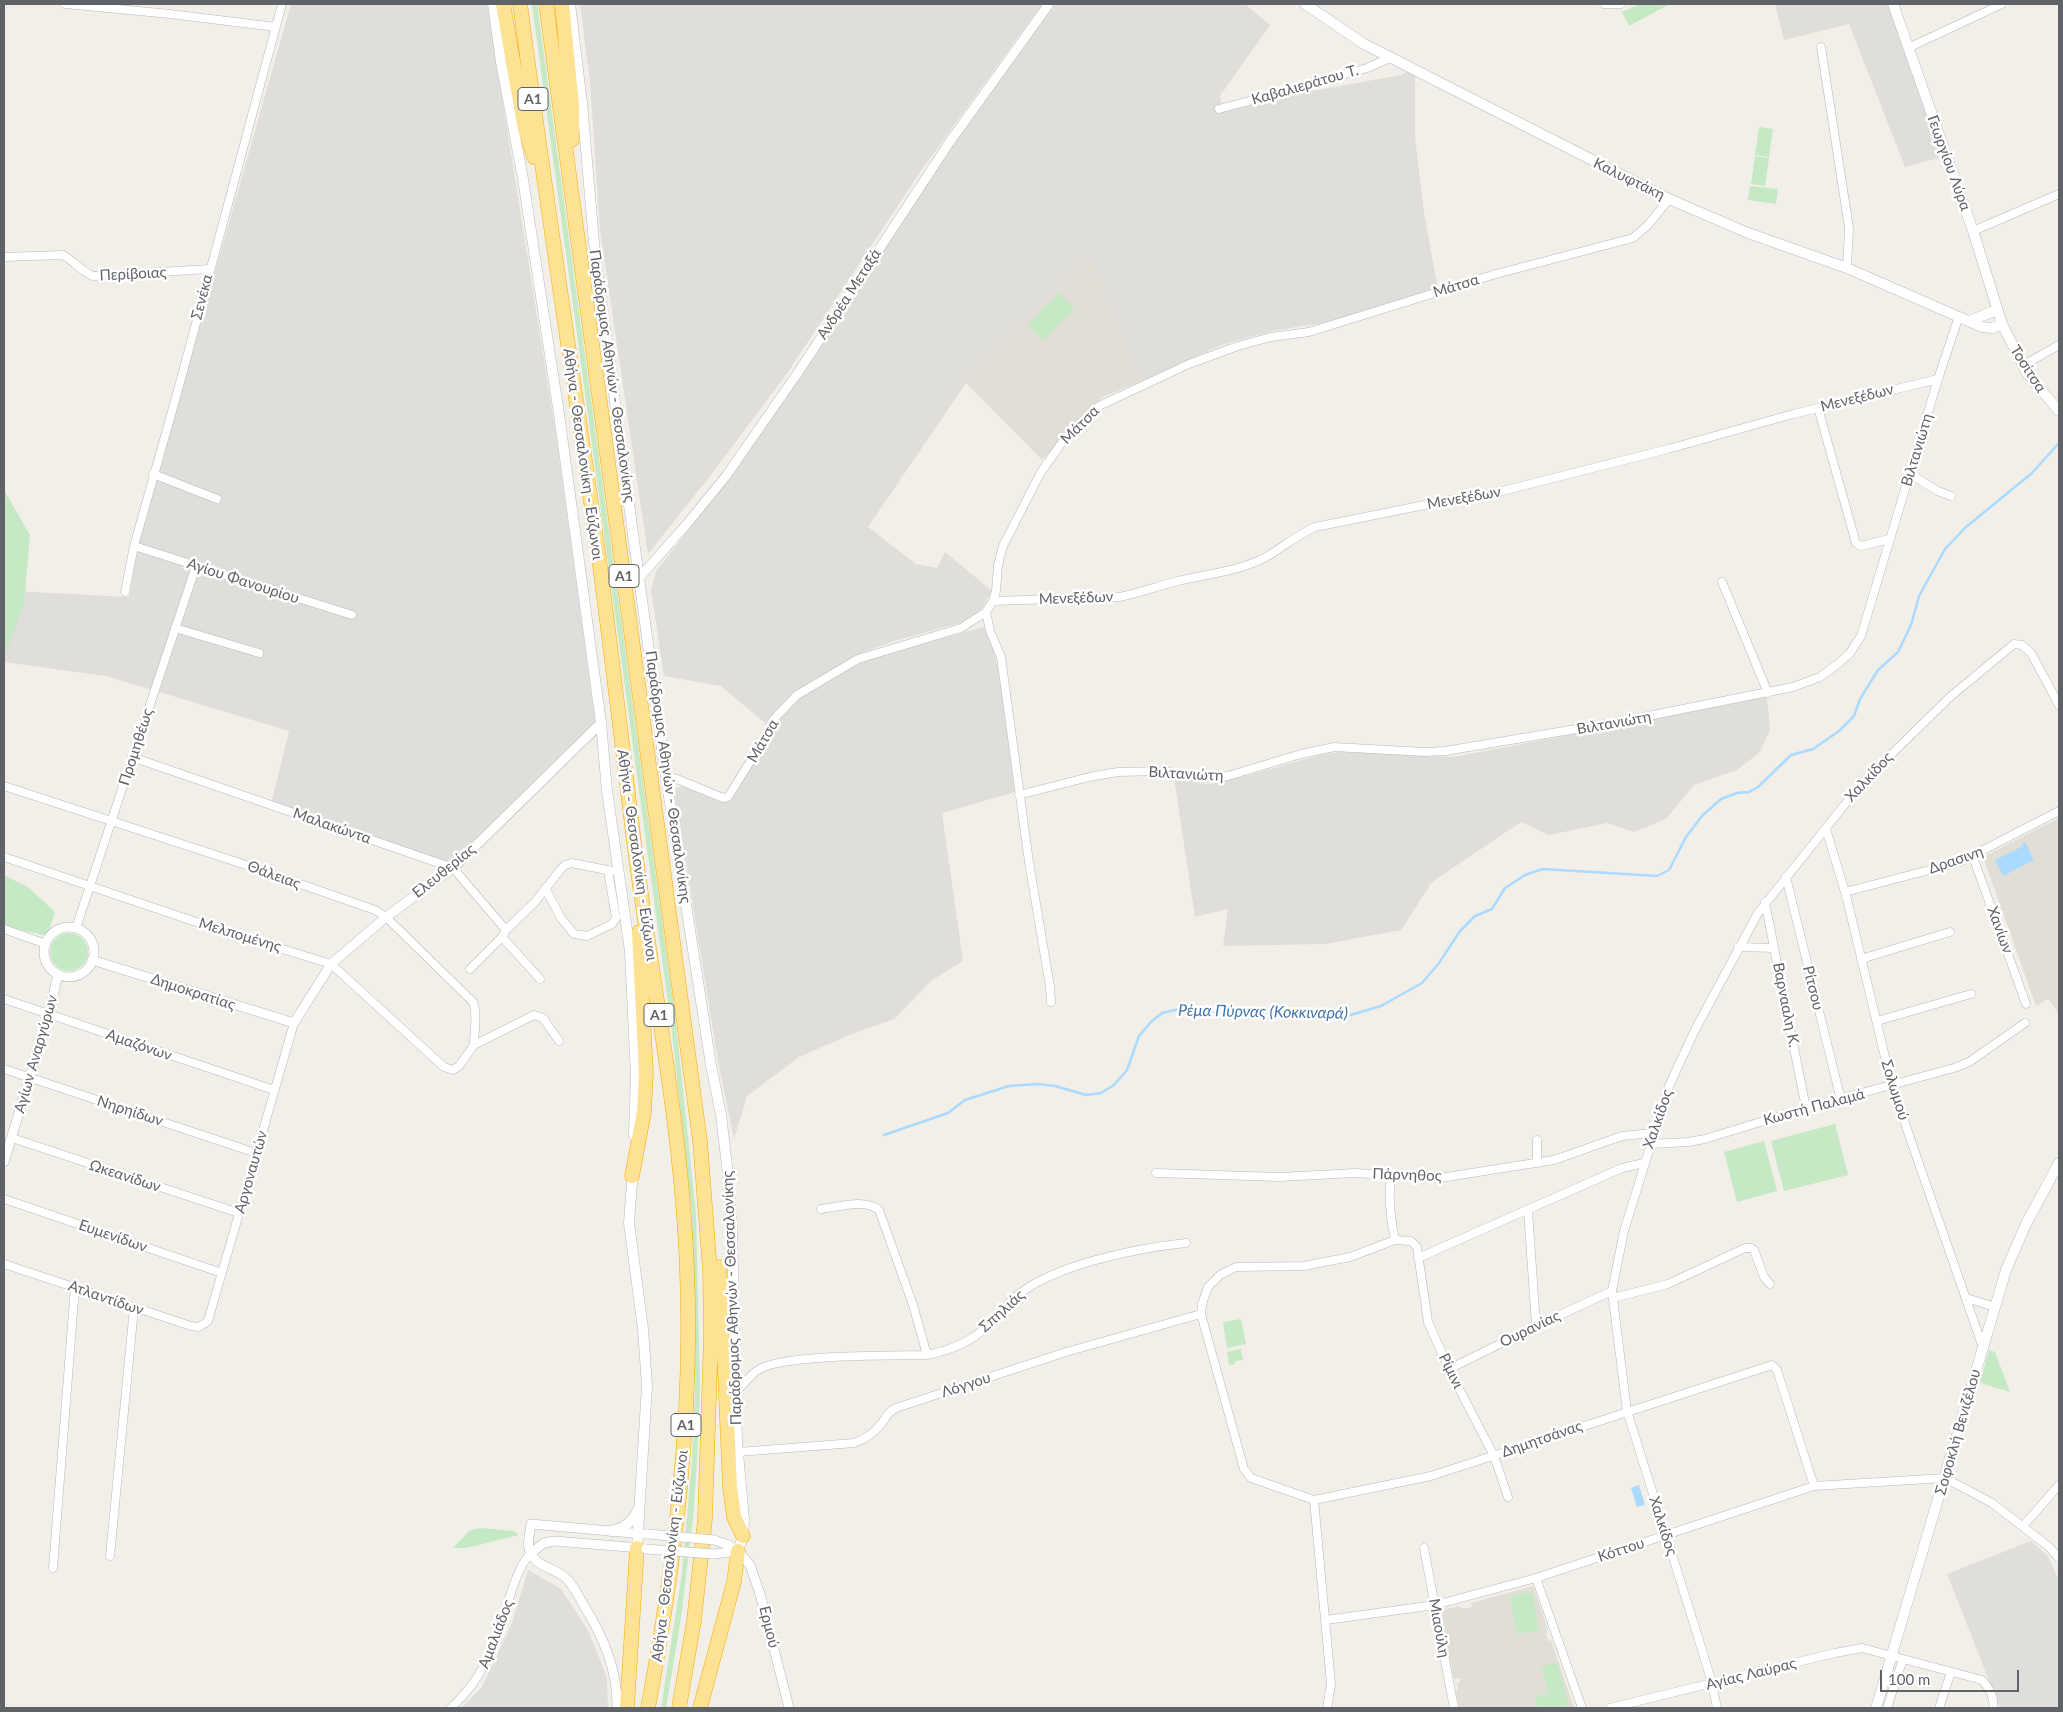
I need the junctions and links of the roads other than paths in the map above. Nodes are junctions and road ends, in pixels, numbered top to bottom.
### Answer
1 (65, 4) edge
2 (282, 4) edge
3 (493, 4) edge
4 (503, 4) edge
5 (520, 4) edge
6 (546, 4) edge
7 (562, 4) edge
8 (570, 4) edge
9 (1049, 4) edge
10 (1305, 4) edge
11 (1604, 4) edge
12 (1621, 4) edge
13 (1893, 4) edge
14 (2002, 4) edge
15 (276, 27) junction
16 (1821, 47) dead end
17 (1908, 48) junction
18 (1390, 58) junction
19 (1219, 109) dead end
20 (571, 188) junction
21 (546, 194) junction
22 (2059, 194) edge
23 (1669, 199) junction
24 (1973, 231) junction
25 (4, 257) edge
26 (1847, 268) junction
27 (210, 269) junction
28 (1997, 310) junction
29 (1959, 316) junction
30 (1969, 321) junction
31 (2002, 324) junction
32 (2059, 345) edge
33 (2022, 366) junction
34 (1938, 379) junction
35 (1818, 408) junction
36 (2059, 411) edge
37 (153, 474) junction
38 (1910, 474) junction
39 (1951, 496) dead end
40 (217, 499) dead end
41 (1889, 540) junction
42 (134, 546) junction
43 (196, 566) junction
44 (640, 577) junction
45 (1722, 582) dead end
46 (125, 592) dead end
47 (993, 601) junction
48 (986, 612) junction
49 (352, 615) dead end
50 (175, 628) junction
51 (259, 654) dead end
52 (1768, 693) junction
53 (2059, 705) edge
54 (601, 723) junction
55 (132, 757) junction
56 (666, 777) junction
57 (4, 786) edge
58 (1019, 795) junction
59 (2059, 811) edge
60 (111, 822) junction
61 (1826, 829) junction
62 (1974, 856) junction
63 (4, 857) edge
64 (453, 868) junction
65 (613, 871) junction
66 (1786, 877) junction
67 (91, 885) junction
68 (545, 888) junction
69 (640, 891) junction
70 (1845, 892) junction
71 (1765, 902) junction
72 (386, 917) junction
73 (76, 928) junction
74 (4, 929) edge
75 (1950, 932) dead end
76 (504, 933) junction
77 (46, 944) junction
78 (1738, 946) junction
79 (1774, 948) junction
80 (1861, 959) junction
81 (92, 960) junction
82 (331, 964) junction
83 (470, 969) dead end
84 (58, 974) junction
85 (540, 979) dead end
86 (1971, 994) dead end
87 (4, 999) edge
88 (1051, 1002) dead end
89 (2026, 1004) dead end
90 (49, 1014) junction
91 (1877, 1021) junction
92 (294, 1023) junction
93 (2025, 1023) dead end
94 (559, 1041) dead end
95 (474, 1045) junction
96 (4, 1069) edge
97 (30, 1078) junction
98 (1892, 1086) junction
99 (274, 1090) junction
100 (1841, 1100) junction
101 (1806, 1108) junction
102 (1653, 1134) junction
103 (12, 1138) junction
104 (1537, 1140) dead end
105 (1650, 1144) junction
106 (256, 1153) junction
107 (4, 1162) edge
108 (1537, 1163) junction
109 (1644, 1163) junction
110 (2059, 1163) edge
111 (1156, 1173) dead end
112 (1391, 1175) junction
113 (632, 1176) junction
114 (704, 1190) junction
115 (4, 1198) edge
116 (821, 1209) dead end
117 (1528, 1210) junction
118 (239, 1213) junction
119 (1395, 1240) junction
120 (1186, 1243) dead end
121 (1418, 1258) junction
122 (4, 1264) edge
123 (222, 1273) junction
124 (1770, 1284) dead end
125 (75, 1287) junction
126 (1613, 1295) junction
127 (1966, 1298) junction
128 (1995, 1307) junction
129 (134, 1308) junction
130 (1201, 1314) junction
131 (208, 1321) joint
132 (1536, 1326) junction
133 (1982, 1345) junction
134 (927, 1355) junction
135 (1449, 1369) junction
136 (736, 1392) junction
137 (1627, 1411) junction
138 (738, 1452) junction
139 (1494, 1456) junction
140 (1945, 1478) junction
141 (2059, 1484) edge
142 (1814, 1486) junction
143 (1508, 1497) dead end
144 (1314, 1500) junction
145 (638, 1509) junction
146 (2024, 1526) junction
147 (611, 1531) junction
148 (643, 1534) junction
149 (743, 1536) junction
150 (1665, 1536) junction
151 (642, 1548) junction
152 (1424, 1548) dead end
153 (738, 1551) junction
154 (530, 1553) junction
155 (110, 1556) dead end
156 (2059, 1558) edge
157 (53, 1568) dead end
158 (1536, 1578) junction
159 (1435, 1604) junction
160 (1326, 1620) junction
161 (1892, 1656) junction
162 (1903, 1659) junction
163 (1951, 1672) junction
164 (1712, 1683) junction
165 (451, 1708) edge
166 (617, 1708) edge
167 (627, 1708) edge
168 (648, 1708) edge
169 (679, 1708) edge
170 (700, 1708) edge
171 (788, 1708) edge
172 (1327, 1708) edge
173 (1454, 1708) edge
174 (1582, 1708) edge
175 (1610, 1708) edge
176 (1717, 1708) edge
177 (1876, 1708) edge
178 (1887, 1708) edge
179 (1939, 1708) edge
180 (1993, 1708) edge

1 - 15 street
2 - 15 street, Σενέκα
3 - 54 main road
4 - 21 highway
5 - 21 highway, Αθήνα - Θεσσαλονίκη - Εύζωνοι / Α1
6 - 20 highway, Αθήνα - Θεσσαλονίκη - Εύζωνοι / Α1
7 - 20 highway
8 - 44 main road, Παράδρομος Αθηνών - Θεσσαλονίκης
9 - 44 street, Ανδρέα Μεταξά
10 - 18 main road, Καλυφτάκη
11 - 12 street
13 - 17 main road, Γεωργίου Λύρα
14 - 17 street
15 - 27 street, Σενέκα
16 - 26 street
17 - 24 main road, Γεωργίου Λύρα
18 - 19 street, Καβαλιεράτου Τ.
18 - 23 main road, Καλυφτάκη
20 - 114 highway, Αθήνα - Θεσσαλονίκη - Εύζωνοι / Α1
21 - 69 highway, Αθήνα - Θεσσαλονίκη - Εύζωνοι / Α1
22 - 24 street
23 - 26 main road, Καλυφτάκη
23 - 47 street, Μάτσα
24 - 28 main road, Γεωργίου Λύρα
25 - 27 street, Περίβοιας
26 - 29 main road, Καλυφτάκη
27 - 37 street, Σενέκα
28 - 30 main road
28 - 31 main road, Γεωργίου Λύρα
29 - 30 main road, Καλυφτάκη
29 - 34 street, Βιλτανιώτη
30 - 31 main road, Καλυφτάκη
31 - 33 main road, Τοσίτσα
32 - 33 street
33 - 36 main road, Τοσίτσα
34 - 35 street, Μενεξέδων
34 - 38 street, Βιλτανιώτη
35 - 41 street
35 - 47 street, Μενεξέδων
37 - 40 street
37 - 42 street, Σενέκα
38 - 39 street
38 - 41 street, Βιλτανιώτη
41 - 52 street, Βιλτανιώτη
42 - 43 street, Αγίου Φανουρίου
42 - 46 street, Σενέκα
43 - 49 street, Αγίου Φανουρίου
43 - 50 street, Προμηθέως
44 - 56 main road, Παράδρομος Αθηνών - Θεσσαλονίκης
45 - 52 street
47 - 48 street, Μάτσα
48 - 56 street, Μάτσα
48 - 58 street
50 - 51 street
50 - 55 street, Προμηθέως
52 - 58 street, Βιλτανιώτη
53 - 61 street, Χαλκίδος
54 - 64 street, Ελευθερίας
54 - 65 main road
55 - 60 street, Προμηθέως
55 - 64 street, Μαλακώντα
56 - 136 main road, Παράδρομος Αθηνών - Θεσσαλονίκης
57 - 60 street, Θάλειας
58 - 88 street
59 - 62 street, Δρασινη
60 - 67 street, Προμηθέως
60 - 72 street, Θάλειας
61 - 66 street, Χαλκίδος
61 - 70 street, Σολωμού
62 - 70 street, Δρασινη
62 - 89 street, Χανίων
63 - 67 street, Μελπομένης
64 - 72 street, Ελευθερίας
64 - 76 street
65 - 68 street
65 - 68 street
65 - 113 main road
66 - 71 street, Χαλκίδος
66 - 100 street, Ρίτσου
67 - 73 street, Προμηθέως
67 - 82 street, Μελπομένης
68 - 76 street
69 - 113 highway
69 - 168 highway, Αθήνα - Θεσσαλονίκη - Εύζωνοι / Α1
70 - 80 street, Σολωμού
71 - 78 street, Χαλκίδος
71 - 79 street, Βαρνααλη Κ.
72 - 82 street, Ελευθερίας
72 - 95 street, Θάλειας
73 - 77 street
73 - 81 street
74 - 77 street
75 - 80 street
76 - 83 street
76 - 85 street
77 - 84 street
78 - 79 street
78 - 102 street, Χαλκίδος
79 - 101 street, Βαρνααλη Κ.
80 - 91 street, Σολωμού
81 - 84 street
81 - 92 street, Δημοκρατίας
82 - 92 street, Ελευθερίας
82 - 95 street, Μελπομένης
84 - 90 street, Αγίων Αναργύρων
86 - 91 street
87 - 90 street, Αμαζόνων
90 - 97 street, Αγίων Αναργύρων
90 - 99 street, Αμαζόνων
91 - 98 street, Σολωμού
92 - 99 street, Αργοναυτών
93 - 98 street, Κωστή Παλαμά
94 - 95 street
96 - 97 street, Νηρηίδων
97 - 103 street, Αγίων Αναργύρων
97 - 106 street, Νηρηίδων
98 - 100 street, Κωστή Παλαμά
98 - 127 street, Σολωμού
99 - 106 street, Αργοναυτών
100 - 101 street, Κωστή Παλαμά
101 - 105 street, Κωστή Παλαμά
102 - 105 street, Χαλκίδος
102 - 108 street, Πάρνηθος
103 - 107 street, Αγίων Αναργύρων
103 - 118 street, Ωκεανίδων
104 - 108 street
105 - 109 street, Χαλκίδος
106 - 118 street, Αργοναυτών
108 - 112 street, Πάρνηθος
109 - 117 street
109 - 126 street, Χαλκίδος
110 - 128 main road, Σοφοκλή Βενιζέλου
111 - 112 street, Πάρνηθος
112 - 119 street
113 - 145 main road
114 - 149 highway
114 - 169 highway, Αθήνα - Θεσσαλονίκη - Εύζωνοι / Α1
115 - 123 street, Ευμενίδων
116 - 134 street
117 - 121 street
117 - 132 street
118 - 123 street, Αργοναυτών
119 - 121 street, Ρίμινι
119 - 130 street
120 - 134 street, Σπηλιάς
121 - 135 street, Ρίμινι
122 - 125 street, Ατλαντίδων
123 - 131 street, Αργοναυτών
124 - 126 street, Ουρανίας
125 - 129 street, Ατλαντίδων
125 - 157 street
126 - 132 street, Ουρανίας
126 - 137 street, Χαλκίδος
127 - 128 street
127 - 133 street, Σολωμού
128 - 133 main road, Σοφοκλή Βενιζέλου
129 - 131 street, Ατλαντίδων
129 - 155 street
130 - 138 street, Λόγγου
130 - 144 street
132 - 135 street, Ουρανίας
133 - 140 main road, Σοφοκλή Βενιζέλου
134 - 136 street, Σπηλιάς
135 - 139 street, Ρίμινι
136 - 138 main road, Παράδρομος Αθηνών - Θεσσαλονίκης
137 - 139 street, Δημητσάνας
137 - 142 street, Δημητσάνας
137 - 150 street, Χαλκίδος
138 - 149 main road, Παράδρομος Αθηνών - Θεσσαλονίκης
139 - 143 street, Ρίμινι
139 - 144 street, Δημητσάνας
140 - 142 street, Κόττου
140 - 146 street
140 - 161 main road, Σοφοκλή Βενιζέλου
141 - 146 street
142 - 150 street, Κόττου
144 - 160 street
145 - 147 main road
145 - 148 main road
146 - 156 street
147 - 148 street
147 - 154 street
148 - 151 main road
148 - 153 street, bridge
149 - 153 main road, Παράδρομος Αθηνών - Θεσσαλονίκης
150 - 158 street, Κόττου
150 - 164 street, Χαλκίδος
151 - 153 street, bridge
151 - 154 street
151 - 167 highway
152 - 159 street, Μιαούλη
153 - 170 highway
153 - 171 street, Ερμού
154 - 165 street, Αμαλιάδος
154 - 166 street
158 - 159 street, Κόττου
158 - 174 street
159 - 160 street, Κόττου
159 - 173 street, Μιαούλη
160 - 172 street
161 - 162 street, Αγίας Λαύρας
161 - 164 street, Αγίας Λαύρας
161 - 177 main road, Σοφοκλή Βενιζέλου
162 - 163 street, Αγίας Λαύρας
162 - 178 street
163 - 179 street
163 - 180 street, Αγίας Λαύρας
164 - 175 street, Αγίας Λαύρας
164 - 176 street, Χαλκίδος

